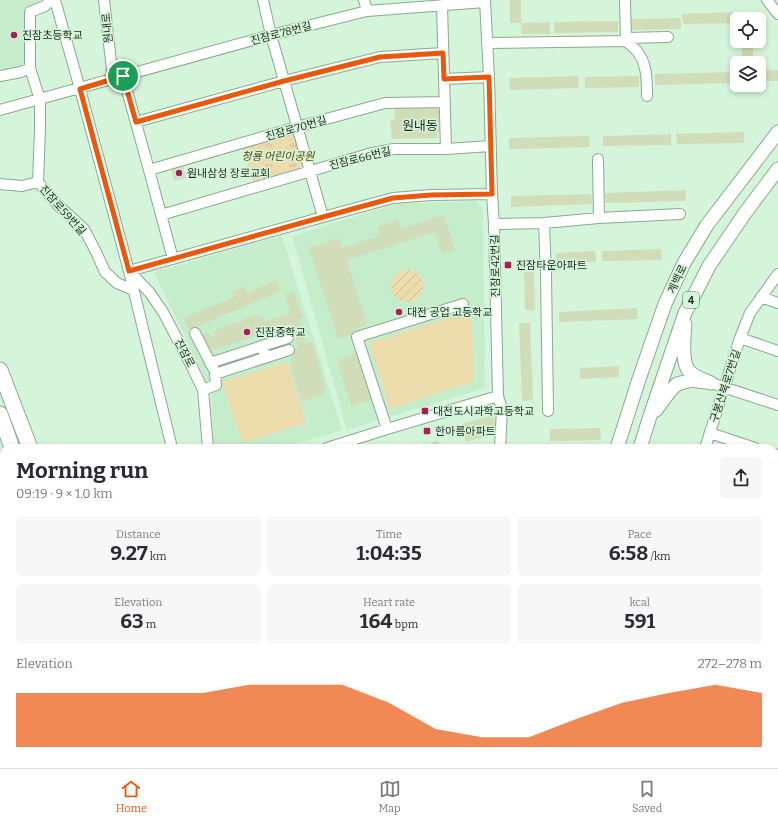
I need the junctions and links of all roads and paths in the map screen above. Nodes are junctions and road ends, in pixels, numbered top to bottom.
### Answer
1 (51, 0) edge
2 (55, 0) edge
3 (104, 0) edge
4 (263, 0) edge
5 (364, 0) edge
6 (625, 0) edge
7 (767, 0) edge
8 (485, 1) edge
9 (442, 5) junction
10 (367, 11) junction
11 (778, 14) edge
12 (271, 35) junction
13 (668, 37) dead end
14 (626, 40) junction
15 (487, 43) junction
16 (443, 53) junction
17 (30, 68) junction
18 (0, 76) edge
19 (118, 77) junction
20 (489, 77) junction
21 (444, 79) junction
22 (284, 81) junction
23 (80, 89) junction
24 (647, 96) dead end
25 (40, 100) junction
26 (444, 102) junction
27 (0, 110) edge
28 (136, 122) junction
29 (297, 127) junction
30 (778, 132) edge
31 (491, 146) junction
32 (446, 148) junction
33 (598, 159) dead end
34 (778, 169) edge
35 (149, 170) junction
36 (309, 171) junction
37 (38, 182) junction
38 (0, 184) edge
39 (492, 194) junction
40 (680, 214) dead end
41 (161, 215) junction
42 (323, 217) junction
43 (599, 218) junction
44 (544, 223) junction
45 (494, 224) junction
46 (173, 259) junction
47 (129, 271) junction
48 (778, 274) edge
49 (133, 290) junction
50 (761, 297) junction
51 (778, 303) edge
52 (462, 304) dead end
53 (685, 313) junction
54 (195, 333) dead end
55 (288, 338) dead end
56 (740, 338) junction
57 (262, 346) junction
58 (289, 350) dead end
59 (778, 351) edge
60 (266, 357) junction
61 (210, 363) junction
62 (0, 370) edge
63 (215, 374) junction
64 (711, 383) junction
65 (724, 388) junction
66 (203, 390) junction
67 (498, 396) junction
68 (778, 406) edge
69 (548, 412) dead end
70 (0, 414) edge
71 (650, 416) junction
72 (387, 429) junction
73 (710, 433) junction
74 (11, 444) edge
75 (28, 444) edge
76 (171, 444) edge
77 (208, 444) edge
78 (343, 444) edge
79 (500, 444) edge
80 (618, 444) edge
81 (641, 444) edge
82 (706, 444) edge
83 (743, 444) edge

1 - 17 street, 진잠로59번길
2 - 23 street, 진잠로
3 - 19 street, 원내로
4 - 12 street
5 - 10 street
6 - 14 street
7 - 11 street
8 - 9 street, 진잠로78번길
8 - 15 street, 진잠로42번길
9 - 10 street, 진잠로78번길
9 - 16 street
10 - 12 street, 진잠로78번길
12 - 19 street, 진잠로78번길
12 - 22 street
13 - 14 street
14 - 15 street
14 - 24 street
15 - 20 street, 진잠로42번길
16 - 21 street
16 - 22 street
17 - 18 street
17 - 25 street, 진잠로59번길
19 - 23 street, 진잠로78번길
19 - 28 street, 원내로
20 - 21 street
20 - 31 street, 진잠로42번길
21 - 26 street
22 - 28 street
22 - 29 street
23 - 25 street, 진잠로78번길
23 - 47 street, 진잠로
25 - 27 street
25 - 37 street, 진잠로59번길
26 - 29 street, 진잠로70번길
26 - 32 street
28 - 35 street, 원내로
29 - 35 street, 진잠로70번길
29 - 36 street
30 - 80 main road, 계백로 / 4
31 - 32 street, 진잠로66번길
31 - 39 street, 진잠로42번길
32 - 36 street, 진잠로66번길
33 - 43 street
34 - 53 main road, 계백로 / 4
35 - 41 street, 원내로
36 - 41 street, 진잠로66번길
36 - 42 street
37 - 38 street, 진잠로59번길
37 - 49 street, 진잠로59번길
39 - 42 street
39 - 45 street, 진잠로42번길
40 - 43 street
41 - 46 street, 원내로
42 - 46 street
43 - 44 street
44 - 45 street
44 - 69 street
45 - 67 street, 진잠로42번길
46 - 47 street
47 - 49 street, 진잠로
47 - 66 street, 진잠로
48 - 50 street, 구봉산북로7번길
49 - 76 street, 진잠로
50 - 51 street
50 - 56 street, 구봉산북로7번길
52 - 72 street
53 - 64 main road
53 - 71 main road, 계백로 / 4
54 - 61 street
55 - 57 street
56 - 59 street, 구봉산북로7번길
56 - 65 street, 구봉산북로7번길
57 - 60 street
57 - 61 street
58 - 60 street
60 - 63 street
61 - 63 street
62 - 75 highway
63 - 66 street
64 - 65 street
64 - 71 main road
65 - 68 street
65 - 73 street, 구봉산북로7번길
66 - 77 street, 진잠로
67 - 72 street
67 - 79 street, 진잠로42번길
70 - 74 highway
71 - 81 main road, 계백로 / 4
72 - 78 street
73 - 82 street, 구봉산북로7번길
73 - 83 street, 구봉산북로7번길

